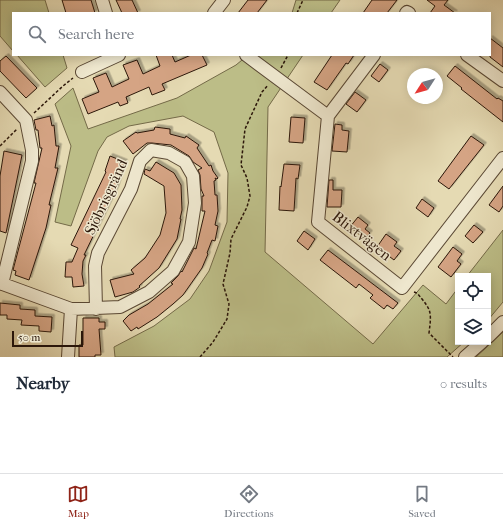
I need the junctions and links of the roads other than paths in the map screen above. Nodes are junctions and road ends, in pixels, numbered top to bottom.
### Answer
1 (102, 0) edge
2 (224, 0) edge
3 (106, 12) edge
4 (215, 12) edge
5 (117, 56) edge
6 (247, 56) edge
7 (373, 56) edge
8 (468, 56) edge
9 (82, 72) road end
10 (503, 81) edge
11 (0, 92) edge
12 (328, 116) junction
13 (503, 158) edge
14 (1, 284) edge
15 (71, 309) junction
16 (96, 309) junction
17 (503, 322) edge
18 (491, 334) edge
19 (479, 345) edge
20 (68, 357) edge
21 (465, 357) edge

1 - 3 street
2 - 4 street
5 - 9 street
6 - 12 street
7 - 12 street
8 - 10 street
11 - 14 street
12 - 13 street, Blixtvägen
14 - 15 street, Sjöbrisgränd
15 - 16 street, Sjöbrisgränd
15 - 20 street
16 - 16 street, Sjöbrisgränd
17 - 18 street
19 - 21 street

